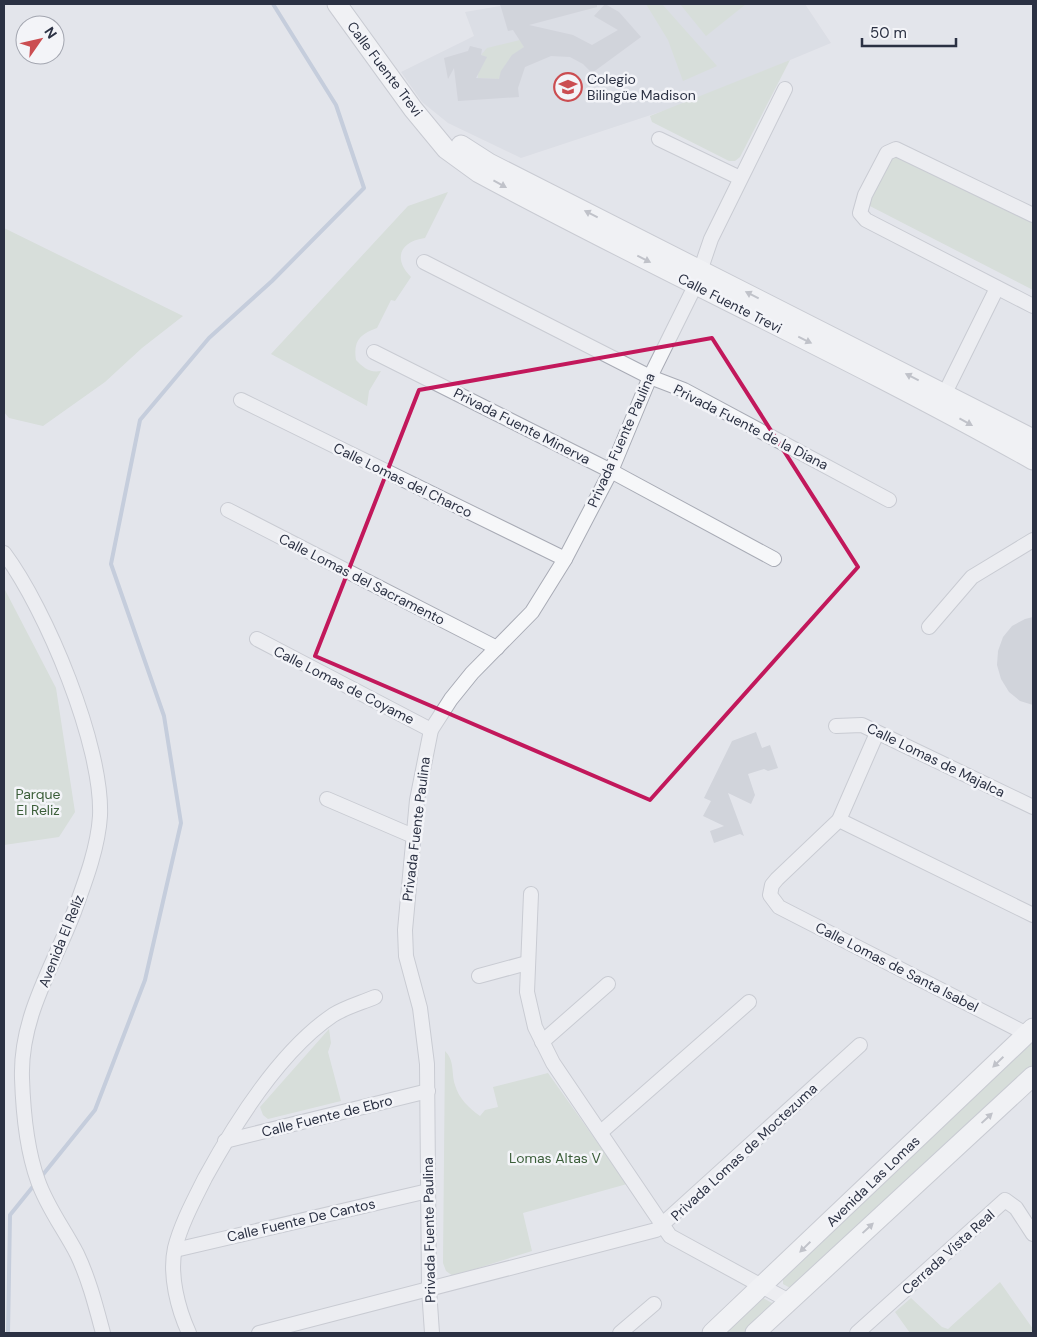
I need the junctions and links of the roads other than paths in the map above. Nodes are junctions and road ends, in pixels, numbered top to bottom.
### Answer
1 (337, 4) edge
2 (785, 89) dead end
3 (660, 139) dead end
4 (740, 178) junction
5 (1033, 215) edge
6 (424, 262) dead end
7 (698, 277) junction
8 (997, 288) junction
9 (1033, 306) edge
10 (374, 352) dead end
11 (650, 377) junction
12 (241, 400) dead end
13 (942, 400) junction
14 (1033, 439) edge
15 (1033, 460) edge
16 (611, 470) junction
17 (889, 500) dead end
18 (228, 510) dead end
19 (1033, 540) edge
20 (4, 553) edge
21 (565, 559) junction
22 (774, 559) dead end
23 (929, 626) dead end
24 (257, 639) dead end
25 (496, 648) junction
26 (836, 726) dead end
27 (431, 730) junction
28 (877, 733) junction
29 (328, 799) dead end
30 (1033, 807) edge
31 (838, 820) junction
32 (413, 836) junction
33 (530, 894) dead end
34 (1033, 915) edge
35 (526, 964) junction
36 (479, 976) dead end
37 (608, 984) dead end
38 (375, 997) dead end
39 (749, 1002) dead end
40 (1030, 1031) edge
41 (542, 1042) junction
42 (860, 1045) dead end
43 (1033, 1076) edge
44 (428, 1091) junction
45 (601, 1132) junction
46 (225, 1141) junction
47 (428, 1191) junction
48 (662, 1227) junction
49 (1033, 1234) edge
50 (175, 1250) junction
51 (763, 1286) junction
52 (429, 1289) junction
53 (790, 1301) junction
54 (654, 1304) dead end
55 (103, 1333) edge
56 (189, 1333) edge
57 (259, 1333) edge
58 (432, 1333) edge
59 (620, 1333) edge
60 (712, 1333) edge
61 (756, 1333) edge
62 (857, 1333) edge

1 - 7 street, Calle Fuente Trevi
2 - 4 street, Privada Fuente Paulina
3 - 4 street
4 - 7 street, Privada Fuente Paulina
5 - 8 street
6 - 11 street, Privada Fuente de la Diana
7 - 11 street, Privada Fuente Paulina
7 - 13 street, Calle Fuente Trevi
8 - 9 street
8 - 13 street
10 - 16 street, Privada Fuente Minerva
11 - 16 street, Privada Fuente Paulina
11 - 17 street, Privada Fuente de la Diana
12 - 21 street, Calle Lomas del Charco
13 - 14 street, Calle Fuente Trevi
13 -> 15 street, Calle Fuente Trevi
16 - 21 street, Privada Fuente Paulina
16 - 22 street, Privada Fuente Minerva
18 - 25 street, Calle Lomas del Sacramento
19 - 23 street
20 - 55 street, Avenida El Relíz
21 - 25 street, Privada Fuente Paulina
24 - 27 street, Calle Lomas de Coyame
25 - 27 street, Privada Fuente Paulina
26 - 28 street, Calle Lomas de Majalca
27 - 32 street, Privada Fuente Paulina
28 - 30 street, Calle Lomas de Majalca
28 - 31 street
29 - 32 street
31 - 34 street
31 - 40 street, Calle Lomas de Santa Isabel
32 - 44 street, Privada Fuente Paulina
33 - 35 street
35 - 36 street
35 - 41 street
37 - 41 street
38 - 46 street
39 - 45 street
40 -> 51 street, Avenida Las Lomas
41 - 45 street
42 - 48 street, Privada Lomas de Moctezuma
53 -> 43 street
44 - 46 street, Calle Fuente de Ebro
44 - 47 street, Privada Fuente Paulina
45 - 48 street
46 - 50 street
47 - 50 street, Calle Fuente De Cantos
47 - 52 street, Privada Fuente Paulina
48 - 51 street
48 - 52 street, Privada Lomas de Moctezuma
49 - 62 street, Cerrada Vista Real
50 - 56 street
51 - 53 street
51 - 60 street, Avenida Las Lomas
52 - 57 street, Privada Lomas de Moctezuma
52 - 58 street, Privada Fuente Paulina
53 - 61 street
54 - 59 street

